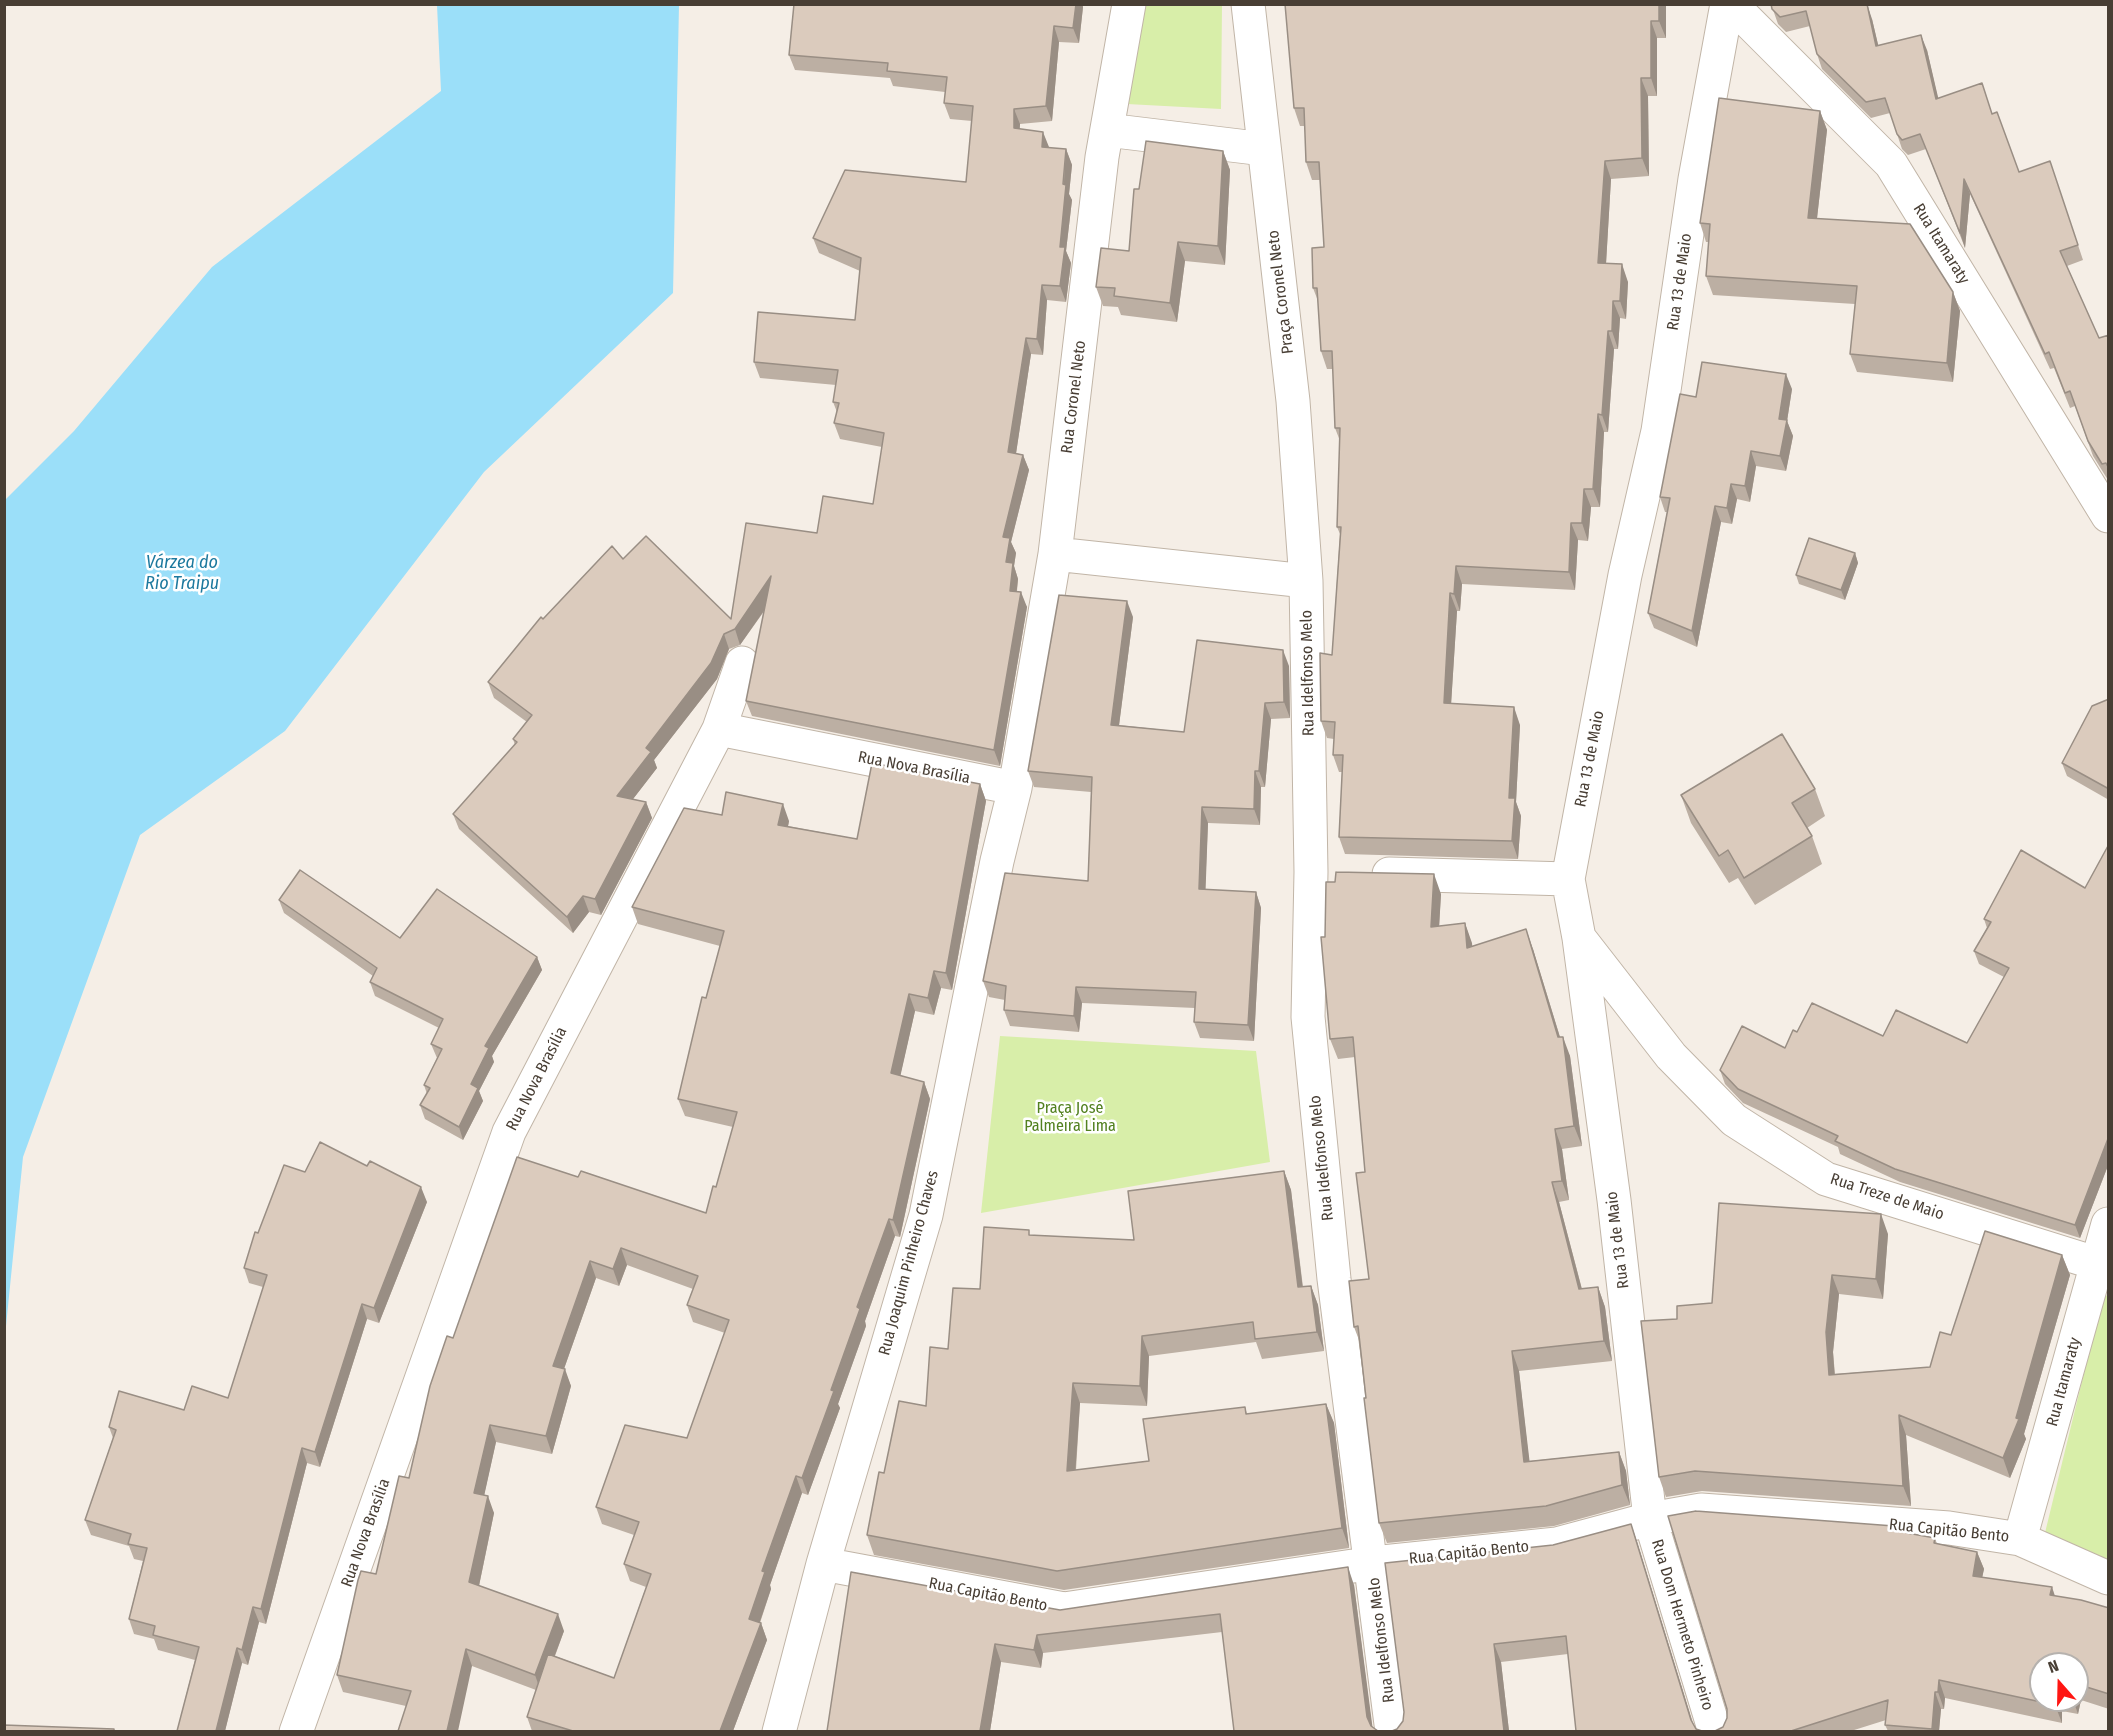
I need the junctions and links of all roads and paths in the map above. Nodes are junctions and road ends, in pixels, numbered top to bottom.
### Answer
1 (1129, 4) edge
2 (1248, 4) edge
3 (1729, 4) edge
4 (1107, 130) junction
5 (1264, 149) junction
6 (2109, 516) edge
7 (1055, 554) junction
8 (1306, 581) junction
9 (742, 663) dead end
10 (719, 729) junction
11 (1015, 788) junction
12 (1311, 872) junction
13 (1568, 879) junction
14 (1579, 938) junction
15 (2109, 1224) edge
16 (2102, 1266) edge
17 (1650, 1519) junction
18 (2020, 1539) junction
19 (1373, 1563) junction
20 (823, 1564) junction
21 (2109, 1578) edge
22 (296, 1731) edge
23 (779, 1731) edge
24 (1392, 1731) edge
25 (1715, 1731) edge

1 - 4 street, Rua Coronel Neto
2 - 5 street, Praça Coronel Neto
3 - 6 street, Rua Itamaraty
3 - 13 street, Rua 13 de Maio
4 - 5 street
4 - 7 street, Rua Coronel Neto
5 - 8 street, Praça Coronel Neto
7 - 8 street
7 - 11 street, Rua Coronel Neto
8 - 12 street, Rua Idelfonso Melo
9 - 10 street
10 - 11 street, Rua Nova Brasília
10 - 22 street, Rua Nova Brasília
11 - 20 street, Rua Joaquim Pinheiro Chaves
12 - 13 street
12 - 19 street, Rua Idelfonso Melo
13 - 14 street, Rua 13 de Maio
14 - 16 street, Rua Treze de Maio
14 - 17 street, Rua 13 de Maio
15 - 16 street, Rua Itamaraty
16 - 18 street, Rua Itamaraty
17 - 18 street, Rua Capitão Bento
17 - 19 street, Rua Capitão Bento
17 - 25 street, Rua Dom Hermeto Pinheiro
18 - 21 street, Rua Capitão Bento
19 - 20 street, Rua Capitão Bento
19 - 24 street, Rua Idelfonso Melo
20 - 23 street, Rua Joaquim Pinheiro Chaves

